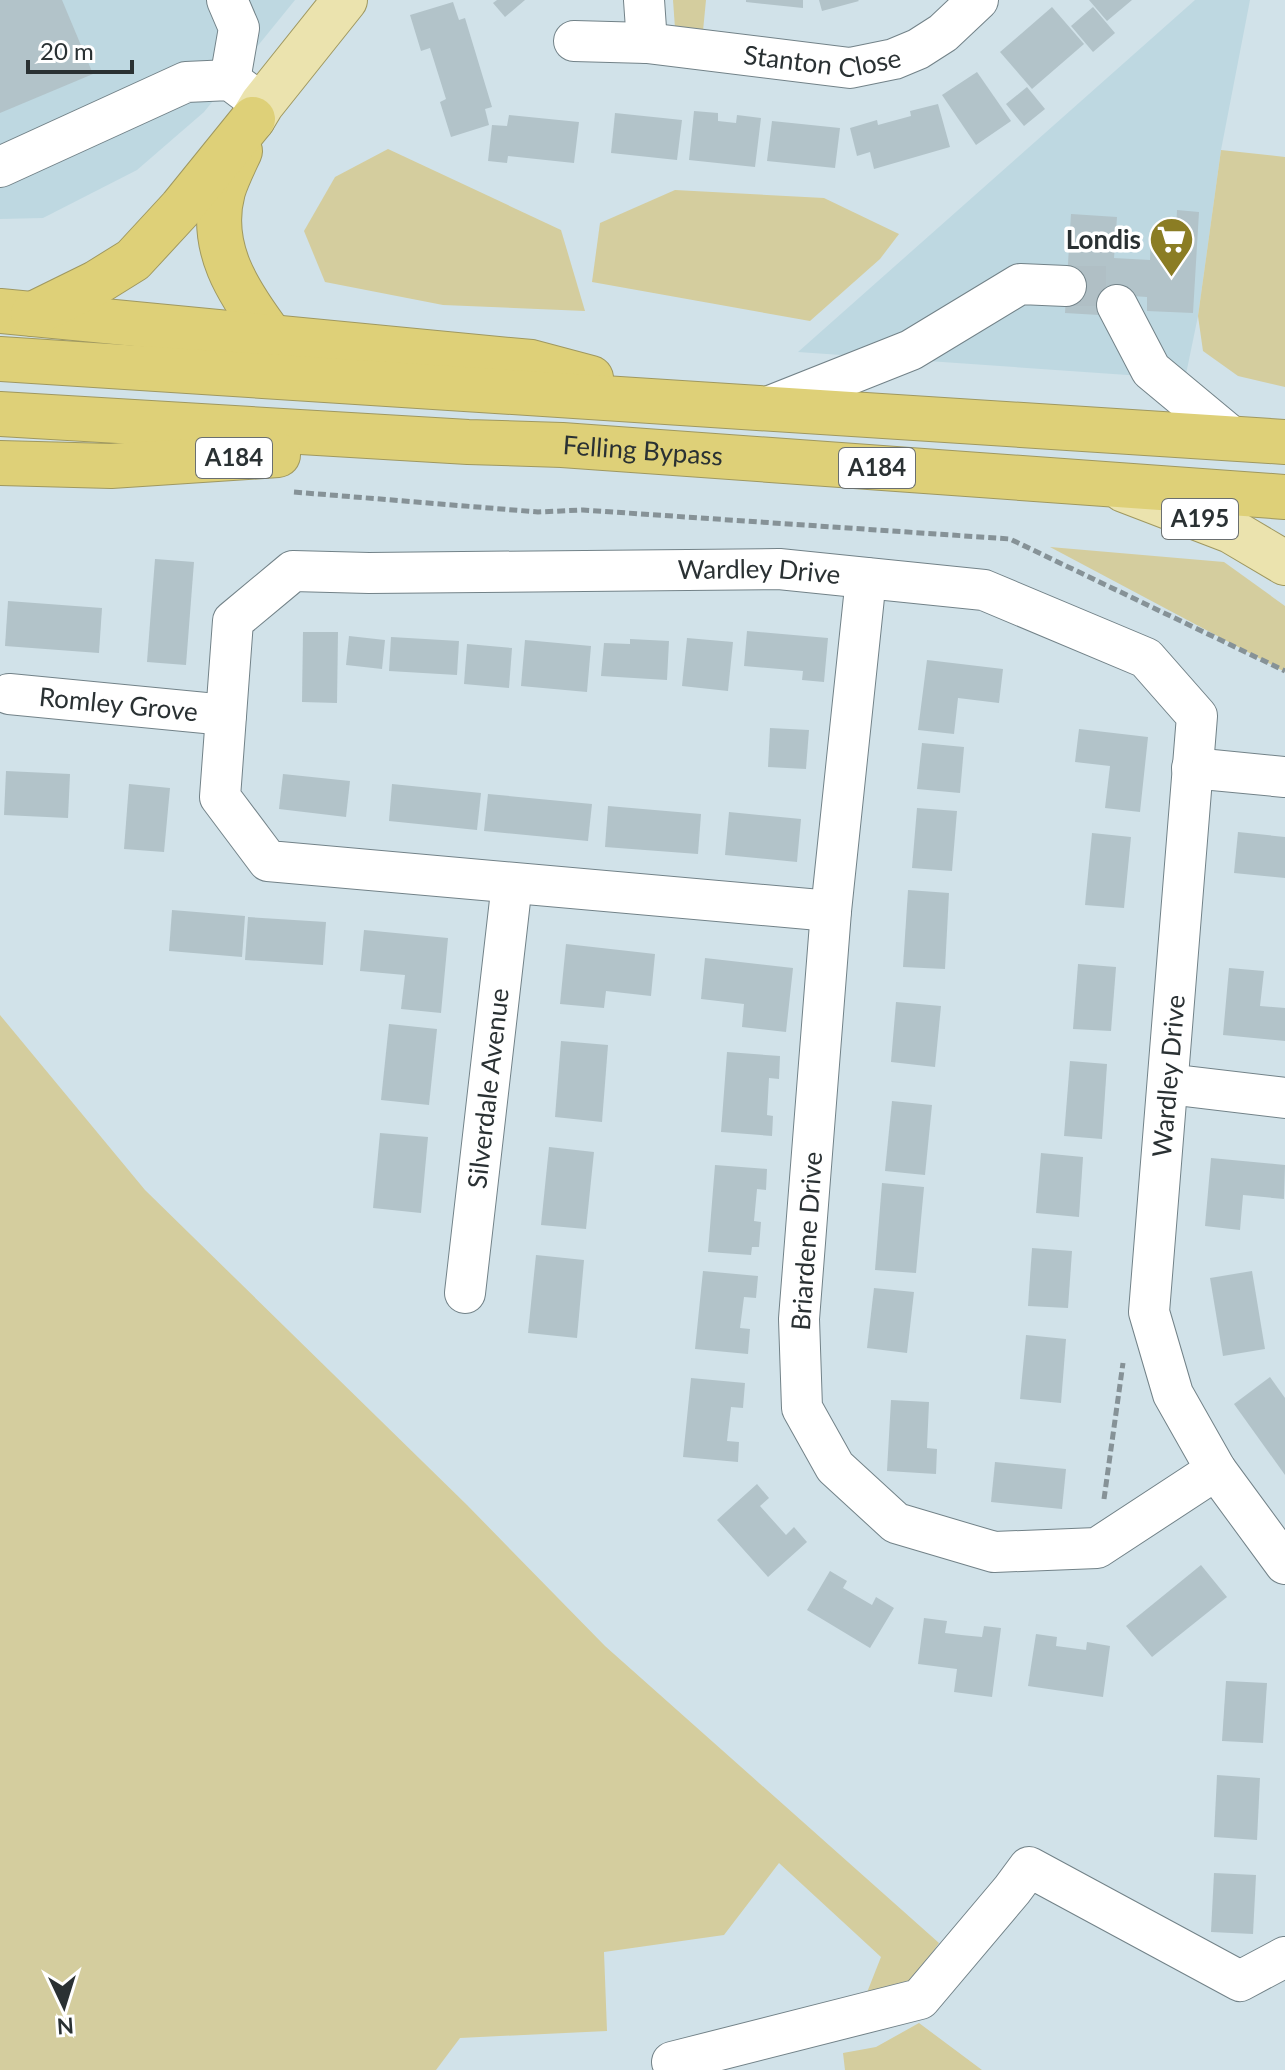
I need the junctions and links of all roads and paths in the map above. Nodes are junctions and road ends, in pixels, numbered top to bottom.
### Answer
1 (345, 0) edge
2 (644, 0) edge
3 (978, 0) edge
4 (243, 9) edge
5 (574, 41) dead end
6 (647, 43) junction
7 (248, 101) junction
8 (0, 167) edge
9 (1066, 286) tunnel mouth
10 (1117, 305) tunnel mouth
11 (17, 312) edge
12 (270, 335) junction
13 (0, 359) edge
14 (686, 403) junction
15 (765, 408) junction
16 (0, 414) edge
17 (1234, 439) junction
18 (468, 442) junction
19 (1285, 442) edge
20 (0, 463) edge
21 (1110, 484) junction
22 (1285, 497) edge
23 (1285, 563) edge
24 (866, 578) junction
25 (9, 694) dead end
26 (226, 715) junction
27 (1192, 768) junction
28 (1285, 777) edge
29 (512, 883) junction
30 (831, 911) junction
31 (1168, 1084) junction
32 (1285, 1098) edge
33 (465, 1293) dead end
34 (1124, 1353) dead end
35 (1216, 1470) junction
36 (1097, 1548) junction
37 (1285, 1564) edge
38 (1285, 1957) edge
39 (672, 2062) dead end

1 - 7 main road
2 - 6 street
3 - 6 street, Stanton Close
4 - 7 street
5 - 6 street, Stanton Close
7 - 8 street
7 - 11 highway
7 - 12 highway
9 - 15 street
10 - 17 street
11 - 12 highway, A184
12 - 14 highway, A184
13 - 14 highway, Felling Bypass / A184
14 - 15 highway, Felling Bypass / A184
15 - 17 highway, Felling Bypass / A184
16 - 18 highway, Felling Bypass / A184
17 - 19 highway, Felling Bypass / A184
18 - 20 highway, A184
18 - 21 highway, Felling Bypass / A184
21 - 22 highway, Felling Bypass / A184
21 - 23 main road, A195
24 - 26 street, Wardley Drive
24 - 27 street, Wardley Drive
24 - 30 street, Briardene Drive
25 - 26 street, Romley Grove
26 - 29 street, Wardley Drive
27 - 28 street
27 - 31 street, Wardley Drive
29 - 30 street, Wardley Drive
29 - 33 street, Silverdale Avenue
30 - 36 street, Briardene Drive
31 - 32 street
31 - 35 street, Wardley Drive
34 - 36 path
35 - 36 street
35 - 37 street, Wardley Drive
38 - 39 street

